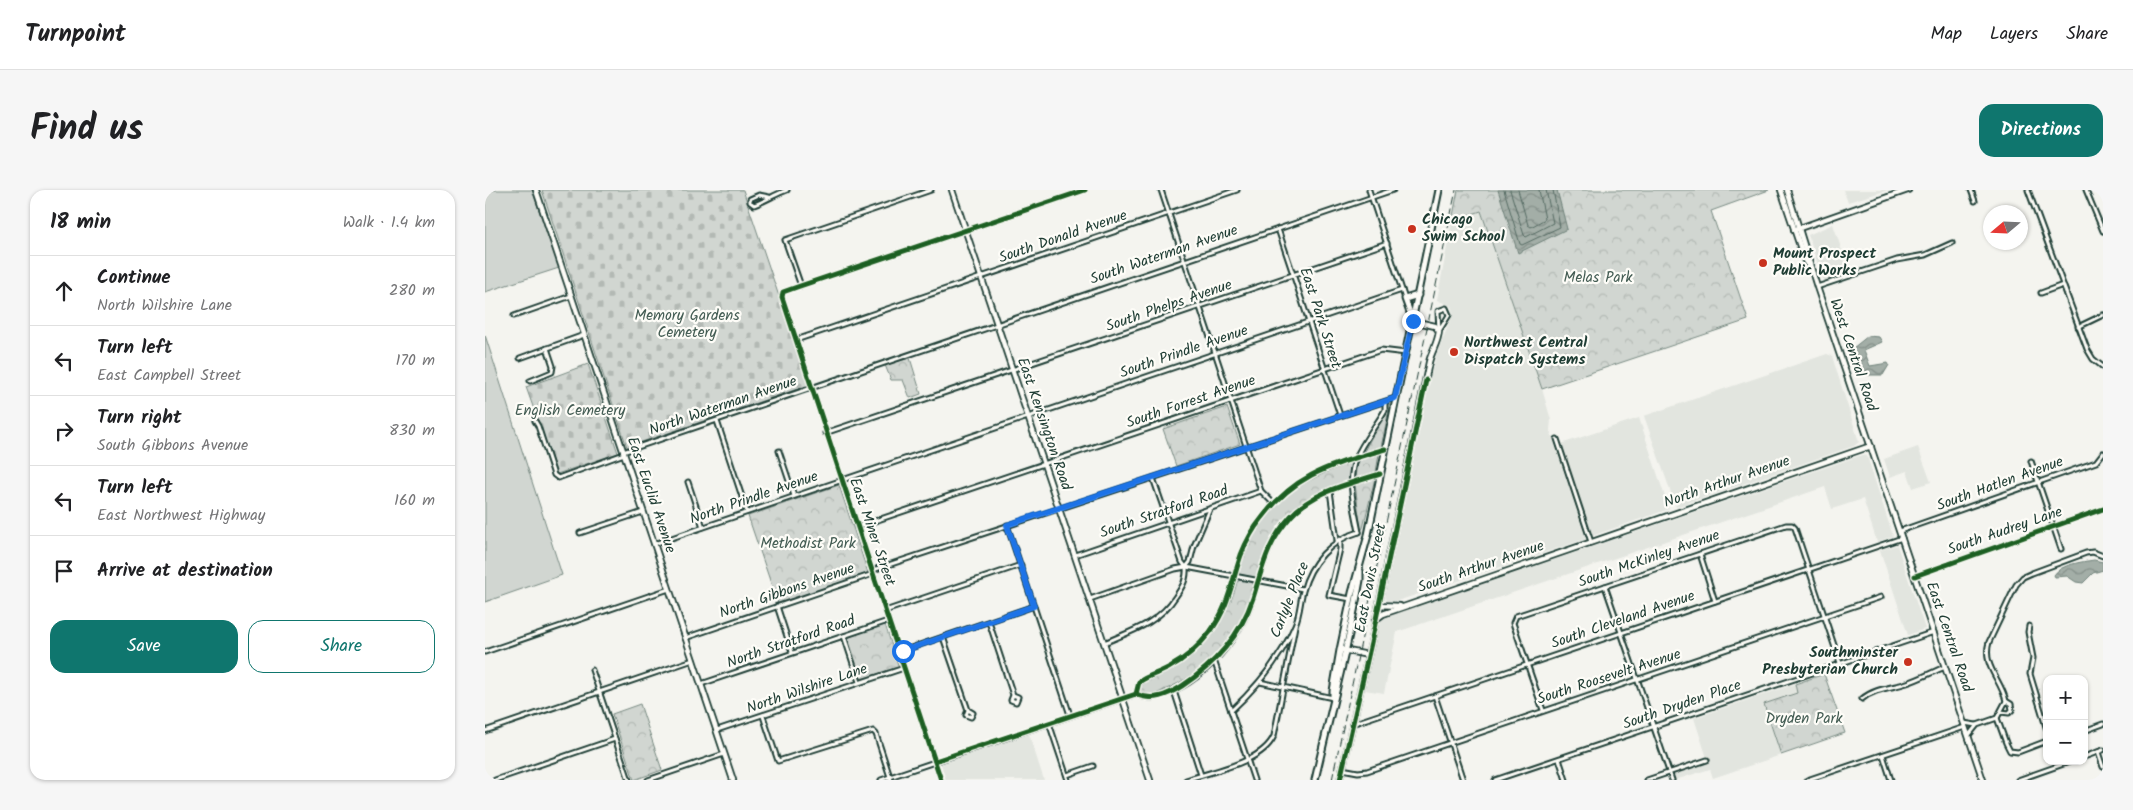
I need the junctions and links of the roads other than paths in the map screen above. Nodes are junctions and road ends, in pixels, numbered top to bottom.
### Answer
1 (536, 190) edge
2 (787, 190) edge
3 (931, 190) edge
4 (952, 190) edge
5 (1085, 190) edge
6 (1161, 190) edge
7 (1237, 190) edge
8 (1369, 190) edge
9 (1393, 190) edge
10 (1439, 190) edge
11 (1781, 190) edge
12 (1787, 190) edge
13 (1908, 190) edge
14 (1971, 190) edge
15 (2028, 190) edge
16 (2086, 190) edge
17 (769, 197) junction
18 (1371, 197) junction
19 (1975, 201) dead end
20 (1169, 213) junction
21 (1800, 228) junction
22 (1278, 229) junction
23 (1794, 230) junction
24 (966, 231) junction
25 (2103, 231) edge
26 (1387, 243) junction
27 (1952, 243) dead end
28 (1184, 260) junction
29 (1812, 272) junction
30 (1294, 275) junction
31 (981, 276) junction
32 (2063, 285) junction
33 (801, 286) junction
34 (1817, 287) junction
35 (1403, 290) junction
36 (2041, 293) dead end
37 (1418, 295) junction
38 (571, 296) junction
39 (1405, 299) junction
40 (1200, 307) junction
41 (2103, 315) edge
42 (514, 316) dead end
43 (1413, 321) junction
44 (1309, 322) junction
45 (997, 324) junction
46 (2079, 327) junction
47 (1439, 331) junction
48 (584, 334) junction
49 (796, 340) junction
50 (943, 342) joint
51 (547, 348) junction
52 (1216, 353) junction
53 (1406, 353) junction
54 (520, 358) dead end
55 (2103, 367) edge
56 (1325, 369) junction
57 (1013, 371) junction
58 (529, 381) dead end
59 (811, 388) junction
60 (1395, 398) junction
61 (1231, 400) junction
62 (1385, 402) junction
63 (1340, 415) junction
64 (1028, 416) junction
65 (535, 421) dead end
66 (717, 421) junction
67 (825, 433) junction
68 (974, 435) joint
69 (1557, 439) dead end
70 (1871, 446) junction
71 (1247, 448) junction
72 (1385, 449) junction
73 (779, 451) dead end
74 (624, 453) junction
75 (2103, 453) edge
76 (1356, 458) junction
77 (2031, 461) dead end
78 (1044, 464) junction
79 (1380, 474) junction
80 (1153, 478) junction
81 (841, 481) junction
82 (688, 482) dead end
83 (1352, 483) junction
84 (2039, 483) junction
85 (1330, 490) junction
86 (1261, 491) junction
87 (794, 496) junction
88 (1273, 504) junction
89 (1059, 509) junction
90 (1209, 509) junction
91 (2103, 509) edge
92 (643, 512) junction
93 (747, 512) junction
94 (1167, 523) junction
95 (1007, 525) junction
96 (703, 527) junction
97 (857, 527) junction
98 (2054, 527) junction
99 (1900, 531) junction
100 (1359, 532) junction
101 (580, 533) dead end
102 (1368, 535) junction
103 (1902, 538) junction
104 (1338, 540) junction
105 (1591, 542) junction
106 (654, 544) junction
107 (2061, 549) dead end
108 (1699, 554) junction
109 (1075, 555) junction
110 (2103, 556) edge
111 (1021, 565) junction
112 (1186, 567) junction
113 (1809, 570) junction
114 (872, 572) junction
115 (1235, 576) junction
116 (1915, 576) junction
117 (1257, 580) junction
118 (1605, 586) junction
119 (669, 589) junction
120 (1303, 589) junction
121 (1881, 597) dead end
122 (1090, 599) junction
123 (1354, 599) junction
124 (1715, 602) junction
125 (1379, 605) junction
126 (777, 606) junction
127 (1034, 606) junction
128 (1404, 606) junction
129 (885, 611) junction
130 (1825, 617) junction
131 (1375, 620) junction
132 (888, 621) junction
133 (989, 621) junction
134 (1296, 623) junction
135 (2029, 626) dead end
136 (1934, 632) junction
137 (1622, 633) junction
138 (844, 636) junction
139 (943, 637) junction
140 (685, 638) junction
141 (1104, 643) junction
142 (1340, 650) junction
143 (1347, 651) junction
144 (485, 652) edge
145 (792, 652) junction
146 (899, 652) junction
147 (1368, 655) junction
148 (693, 660) junction
149 (1215, 660) junction
150 (1840, 663) junction
151 (1527, 664) junction
152 (1946, 667) junction
153 (904, 668) junction
154 (592, 670) dead end
155 (1637, 679) junction
156 (859, 682) junction
157 (1260, 682) junction
158 (701, 684) junction
159 (1284, 688) junction
160 (1174, 691) junction
161 (599, 692) junction
162 (1136, 694) junction
163 (1013, 695) dead end
164 (1435, 696) junction
165 (1123, 698) junction
166 (1333, 698) junction
167 (1861, 699) dead end
168 (2005, 701) junction
169 (969, 710) dead end
170 (1543, 710) junction
171 (1231, 711) junction
172 (2001, 712) junction
173 (763, 716) junction
174 (1070, 716) junction
175 (1997, 718) junction
176 (2044, 720) edge
177 (1049, 723) junction
178 (1352, 724) junction
179 (2103, 724) edge
180 (1965, 725) junction
181 (1977, 725) junction
182 (1653, 727) junction
183 (717, 730) junction
184 (2088, 730) edge
185 (485, 731) edge
186 (1969, 735) junction
187 (615, 739) junction
188 (1450, 742) junction
189 (2043, 743) edge
190 (2103, 750) edge
191 (2098, 752) junction
192 (724, 754) junction
193 (1883, 754) junction
194 (2088, 756) edge
195 (1559, 758) junction
196 (1247, 760) junction
197 (1707, 760) dead end
198 (935, 761) junction
199 (2061, 765) edge
200 (1093, 766) dead end
201 (2103, 767) edge
202 (1342, 769) junction
203 (1669, 772) junction
204 (1201, 775) junction
205 (1067, 776) junction
206 (891, 778) edge
207 (495, 780) edge
208 (629, 780) edge
209 (648, 780) edge
210 (733, 780) edge
211 (881, 780) edge
212 (941, 780) edge
213 (1068, 780) edge
214 (1150, 780) edge
215 (1186, 780) edge
216 (1254, 780) edge
217 (1315, 780) edge
218 (1340, 780) edge
219 (1463, 780) edge
220 (1495, 780) edge
221 (1567, 780) edge
222 (1647, 780) edge
223 (1672, 780) edge
224 (1807, 780) edge
225 (1891, 780) edge
226 (1983, 780) edge
227 (2018, 780) edge

1 - 38 main road, East Euclid Avenue
2 - 17 street
3 - 33 street
4 - 24 main road, East Kensington Road
5 - 24 street
6 - 20 street
7 - 20 street, South Donald Avenue
8 - 18 street
9 - 18 street, South Waterman Avenue
10 - 37 main road
11 - 23 main road, West Central Road
12 - 21 main road, West Central Road
13 - 21 main road
14 - 19 street
15 - 32 street
16 - 25 street
17 - 17 street
18 - 22 street, South Waterman Avenue
18 - 26 street
20 - 28 street
20 - 31 street, South Donald Avenue
21 - 23 main road
21 - 29 main road, West Central Road
22 - 28 street, South Waterman Avenue
22 - 30 street, East Park Street
23 - 29 main road, West Central Road
24 - 31 main road, East Kensington Road
24 - 33 street
26 - 30 street, South Phelps Avenue
26 - 35 street
27 - 34 street
28 - 40 street
28 - 45 street, South Waterman Avenue
29 - 34 main road, West Central Road
30 - 40 street, South Phelps Avenue
30 - 44 street, East Park Street
31 - 45 main road, East Kensington Road
31 - 49 street, South Donald Avenue
32 - 36 street
32 - 46 street
33 - 49 street, East Miner Street
34 - 70 main road, West Central Road
35 - 39 street
35 - 44 street, South Prindle Avenue
37 - 39 main road
37 - 43 main road
38 - 42 street
38 - 48 main road, East Euclid Avenue
39 - 43 main road
40 - 52 street
40 - 57 street, South Phelps Avenue
41 - 46 street
43 - 47 main road
43 - 53 main road
44 - 52 street, South Prindle Avenue
44 - 56 street, East Park Street
45 - 50 street, South Waterman Avenue
45 - 57 main road, East Kensington Road
46 - 55 street
47 - 47 street, East Davis Street
47 - 125 main road, East Davis Street
48 - 51 street
48 - 74 main road, East Euclid Avenue
49 - 59 street, East Miner Street
50 - 59 street, North Waterman Avenue
51 - 54 street
51 - 58 street
52 - 61 street
52 - 64 street, South Prindle Avenue
53 - 56 street, South Forrest Avenue
53 - 60 main road
56 - 61 street, South Forrest Avenue
56 - 63 street, East Park Street
57 - 64 main road, East Kensington Road
57 - 67 street, South Phelps Avenue
59 - 66 street, North Waterman Avenue
59 - 67 street, East Miner Street
60 - 62 street, North Gibbons Avenue
60 - 72 main road
61 - 71 street
61 - 78 street, South Forrest Avenue
62 - 63 street, North Gibbons Avenue
62 - 76 street
63 - 71 street, North Gibbons Avenue
64 - 68 street, South Prindle Avenue
64 - 78 main road, East Kensington Road
65 - 74 street, North Waterman Avenue
66 - 74 street, North Waterman Avenue
66 - 93 street
67 - 81 street, East Miner Street
68 - 81 street, North Prindle Avenue
69 - 105 street
70 - 99 main road, East Central Road
70 - 105 main road, North Arthur Avenue
71 - 80 street, North Gibbons Avenue
71 - 86 street
72 - 76 street
72 - 79 main road
73 - 87 street
74 - 92 main road, East Euclid Avenue
75 - 84 street, South Hatlen Avenue
76 - 83 street
76 - 88 street
77 - 84 street
78 - 89 main road, East Kensington Road
78 - 97 street, South Forrest Avenue
79 - 83 street
79 - 102 main road
80 - 89 street, North Gibbons Avenue
80 - 94 street
81 - 87 street, North Prindle Avenue
81 - 97 street, East Miner Street
82 - 96 street
83 - 85 street
83 - 100 street
84 - 98 street
84 - 99 street, South Hatlen Avenue
85 - 104 street
85 - 117 street
86 - 88 street
86 - 90 street, South Stratford Road
87 - 93 street, North Prindle Avenue
88 - 115 street
89 - 95 street, North Gibbons Avenue
89 - 109 main road, East Kensington Road
90 - 94 street, South Stratford Road
90 - 112 street
91 - 98 street, South Audrey Lane
92 - 101 street
92 - 106 main road, East Euclid Avenue
93 - 96 street, North Prindle Avenue
94 - 109 street, South Stratford Road
94 - 112 street
95 - 111 street
95 - 114 street, North Gibbons Avenue
96 - 106 street, North Prindle Avenue
97 - 114 street, East Miner Street
98 - 107 street
98 - 116 street, South Audrey Lane
99 - 103 main road, East Central Road
100 - 102 street
100 - 104 street, Carlyle Place
102 - 123 main road
103 - 113 street, South Cleveland Avenue
103 - 116 main road, East Central Road
104 - 120 street, Carlyle Place
104 - 123 street
105 - 128 main road, South Arthur Avenue
106 - 119 main road, East Euclid Avenue
108 - 113 street, South McKinley Avenue
108 - 118 street, South McKinley Avenue
108 - 124 street
109 - 122 main road, East Kensington Road
110 - 168 street
111 - 127 street
111 - 129 street
112 - 115 street
112 - 122 street
112 - 141 street
113 - 124 street, South Cleveland Avenue
113 - 130 street
114 - 126 street, North Gibbons Avenue
114 - 129 street, East Miner Street
115 - 117 street
115 - 162 street
116 - 136 main road, East Central Road
117 - 120 street
117 - 149 street
118 - 137 street
118 - 151 street, South McKinley Avenue
119 - 140 main road, East Euclid Avenue
119 - 144 street
120 - 134 street, Carlyle Place
121 - 130 street, South Roosevelt Avenue
122 - 141 main road, East Kensington Road
123 - 142 main road
123 - 143 main road
124 - 137 street, South Cleveland Avenue
125 - 128 main road, South Arthur Avenue
125 - 131 main road, East Davis Street
126 - 140 street, North Gibbons Avenue
126 - 145 street
127 - 133 street
127 - 174 street
128 - 131 main road
129 - 132 street, East Miner Street
130 - 150 street
130 - 155 street, South Roosevelt Avenue
131 - 147 main road, East Davis Street
132 - 138 street, North Stratford Road
132 - 146 street, East Miner Street
133 - 139 street
133 - 163 street
134 - 157 street, Carlyle Place
134 - 159 street
135 - 176 street
136 - 150 street, South Dryden Place
136 - 152 main road, East Central Road
137 - 151 street, South Cleveland Avenue
137 - 155 street
138 - 145 street, North Stratford Road
138 - 156 street
139 - 146 street
139 - 169 street
140 - 148 main road, East Euclid Avenue
141 - 165 main road, East Kensington Road
142 - 143 main road
142 - 166 main road
143 - 147 main road
143 - 166 main road
145 - 158 street, North Stratford Road
146 - 153 street, East Miner Street
147 - 178 main road, East Davis Street
148 - 158 main road, East Euclid Avenue
148 - 161 street
149 - 160 street
149 - 171 street
150 - 182 street, South Dryden Place
151 - 164 street, South Cleveland Avenue
151 - 170 street
152 - 167 street
152 - 180 main road, East Central Road
153 - 156 street, North Wilshire Lane
153 - 198 street, East Miner Street
154 - 161 street
155 - 170 street, South Roosevelt Avenue
155 - 182 street
156 - 173 street, North Wilshire Lane
157 - 159 street
157 - 171 street, Carlyle Place
158 - 183 main road, East Euclid Avenue
159 - 166 street
159 - 196 street
160 - 162 street
160 - 204 street
161 - 185 street
161 - 187 street
162 - 165 street
164 - 178 street, South Cleveland Avenue
164 - 188 street
165 - 174 street
165 - 214 main road, East Kensington Road
166 - 217 main road
168 - 172 street
168 - 172 street
170 - 188 street, South Roosevelt Avenue
171 - 196 street
172 - 175 street
173 - 183 street, North Wilshire Lane
173 - 206 street
174 - 177 street
175 - 181 street
175 - 189 street
177 - 198 street
177 - 205 street
178 - 202 main road, East Davis Street
179 - 184 street
180 - 181 street
180 - 186 main road, East Central Road
180 - 193 street
181 - 186 street
182 - 195 street, South Dryden Place
182 - 203 street
183 - 192 main road, East Euclid Avenue
186 - 226 main road, East Central Road
187 - 207 street
187 - 208 street
188 - 202 street, South Roosevelt Avenue
188 - 219 street
190 - 191 street
191 - 194 street
191 - 201 street
192 - 209 street
192 - 210 main road, East Euclid Avenue
193 - 224 street
193 - 225 street
195 - 220 street, South Dryden Place
195 - 221 street
196 - 204 street
196 - 216 street
197 - 203 street
198 - 206 street
198 - 212 street, East Miner Street
199 - 227 street
200 - 205 street
202 - 218 main road, East Davis Street
203 - 222 street
203 - 223 street
204 - 215 street
205 - 213 street
206 - 211 street

